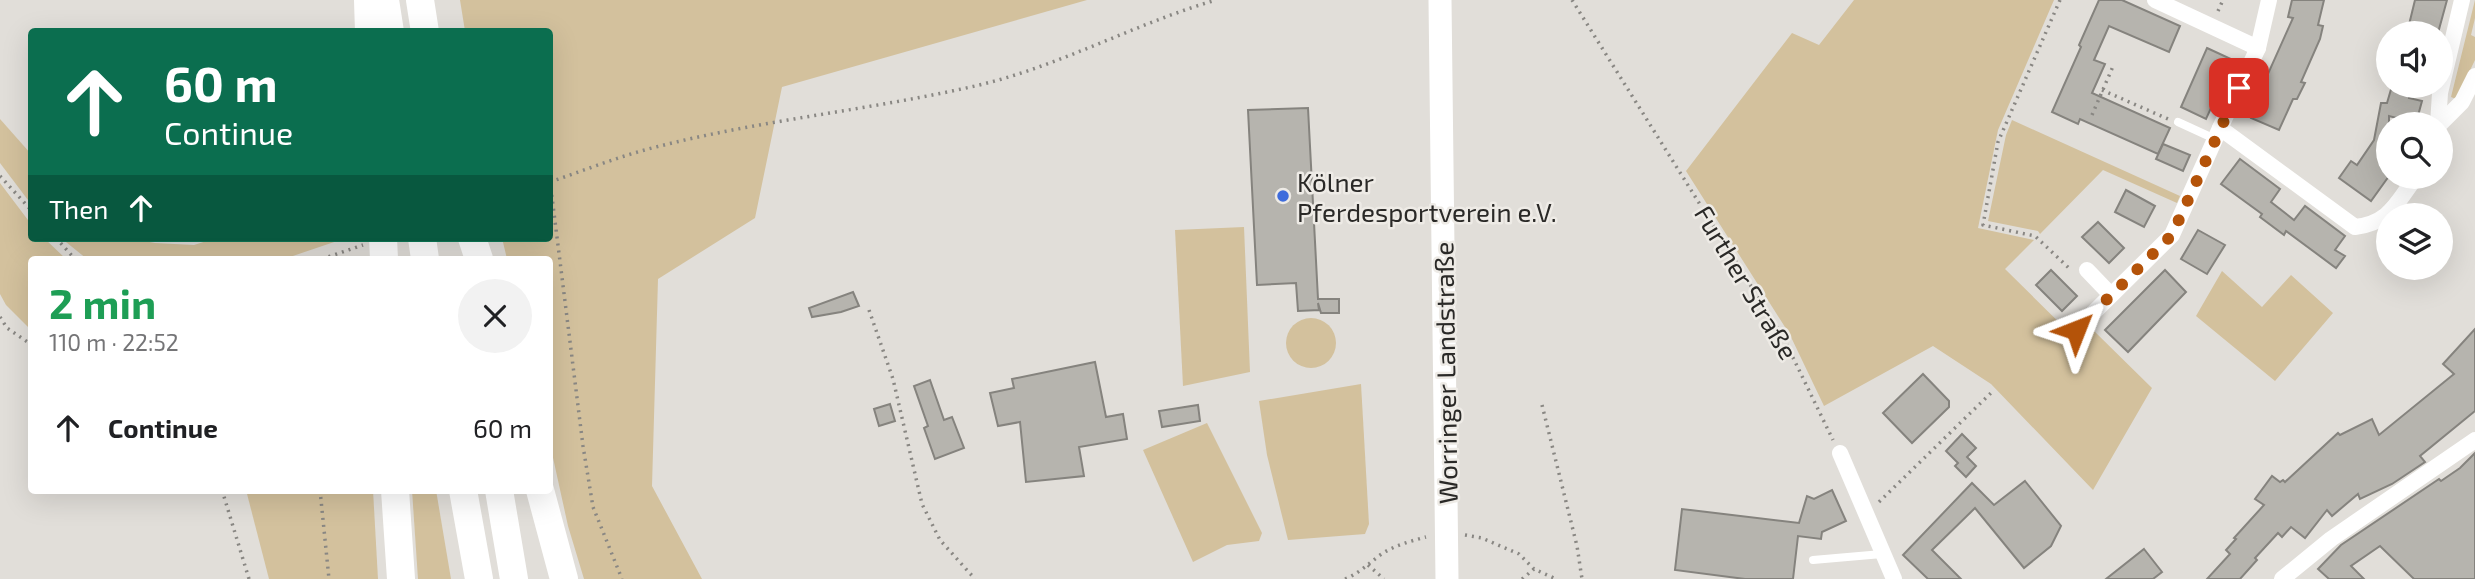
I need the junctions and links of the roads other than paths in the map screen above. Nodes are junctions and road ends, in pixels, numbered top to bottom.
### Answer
1 (368, 0) edge
2 (385, 0) edge
3 (420, 0) edge
4 (1440, 0) edge
5 (2155, 0) edge
6 (2269, 0) edge
7 (2462, 0) edge
8 (369, 28) edge
9 (389, 28) edge
10 (424, 28) edge
11 (2258, 48) junction
12 (2475, 76) edge
13 (2439, 112) edge
14 (2452, 112) edge
15 (2178, 122) road end
16 (2218, 133) junction
17 (2407, 189) edge
18 (2087, 270) road end
19 (2111, 295) junction
20 (2076, 330) dead end
21 (2475, 440) edge
22 (1840, 453) road end
23 (395, 494) edge
24 (464, 494) edge
25 (500, 494) edge
26 (541, 494) edge
27 (1882, 554) junction
28 (1813, 560) dead end
29 (1447, 573) edge
30 (401, 579) edge
31 (479, 579) edge
32 (514, 579) edge
33 (564, 579) edge
34 (1894, 579) edge
35 (2282, 579) edge

1 - 8 highway
2 - 9 highway
3 - 10 highway
4 - 29 main road, Worringer Landstraße
5 - 11 street
6 - 11 street
7 - 13 street
11 - 16 street
12 - 14 street
15 - 16 lane
16 - 17 street
16 - 19 street
18 - 19 street
19 - 20 street
21 - 35 street
22 - 27 street
23 - 30 highway
24 - 31 highway
25 - 32 highway
26 - 33 highway
27 - 28 lane
27 - 34 street

